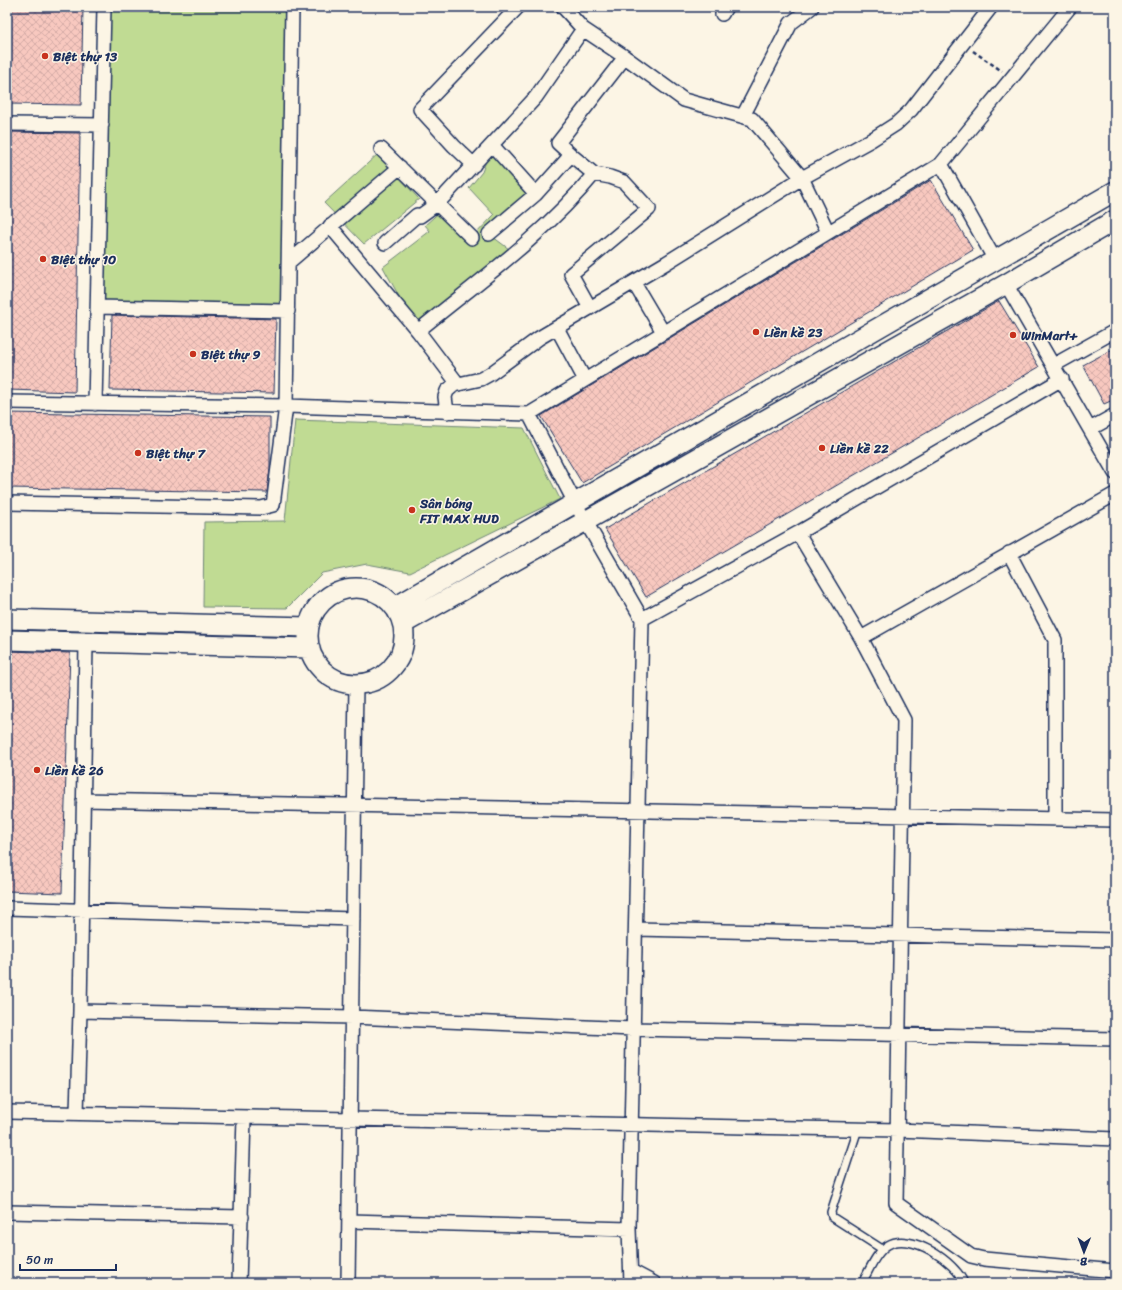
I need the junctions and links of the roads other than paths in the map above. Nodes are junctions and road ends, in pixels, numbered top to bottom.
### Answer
1 (104, 7) edge
2 (292, 7) edge
3 (518, 7) edge
4 (563, 7) edge
5 (812, 7) edge
6 (991, 7) edge
7 (1070, 7) edge
8 (583, 29) junction
9 (625, 57) junction
10 (743, 116) junction
11 (7, 124) edge
12 (102, 125) junction
13 (492, 145) junction
14 (380, 149) dead end
15 (571, 155) junction
16 (940, 164) junction
17 (474, 165) junction
18 (400, 167) junction
19 (594, 174) junction
20 (802, 178) junction
21 (1115, 191) edge
22 (536, 194) junction
23 (438, 204) junction
24 (1115, 220) edge
25 (330, 226) junction
26 (828, 232) junction
27 (489, 234) dead end
28 (472, 238) dead end
29 (385, 243) dead end
30 (995, 260) junction
31 (288, 262) junction
32 (634, 283) junction
33 (1006, 284) junction
34 (98, 307) junction
35 (590, 308) junction
36 (288, 311) junction
37 (557, 328) junction
38 (418, 331) junction
39 (1115, 331) edge
40 (663, 332) junction
41 (1054, 365) junction
42 (1062, 379) junction
43 (585, 380) junction
44 (458, 384) junction
45 (7, 402) edge
46 (95, 404) junction
47 (286, 406) junction
48 (447, 412) junction
49 (529, 414) junction
50 (1115, 415) edge
51 (1090, 429) junction
52 (1115, 473) edge
53 (1115, 494) edge
54 (7, 503) edge
55 (575, 503) junction
56 (585, 520) junction
57 (798, 533) junction
58 (1009, 553) junction
59 (399, 616) junction
60 (7, 618) edge
61 (642, 619) junction
62 (309, 627) junction
63 (861, 638) junction
64 (7, 640) edge
65 (86, 643) junction
66 (310, 648) junction
67 (356, 684) junction
68 (83, 800) junction
69 (354, 805) junction
70 (638, 811) junction
71 (902, 816) junction
72 (1055, 819) junction
73 (1115, 820) edge
74 (7, 908) edge
75 (81, 911) junction
76 (353, 919) junction
77 (636, 930) junction
78 (901, 935) junction
79 (1115, 940) edge
80 (80, 1011) junction
81 (352, 1017) junction
82 (633, 1029) junction
83 (899, 1034) junction
84 (1115, 1039) edge
85 (7, 1112) edge
86 (77, 1113) junction
87 (244, 1118) junction
88 (350, 1118) junction
89 (632, 1124) junction
90 (858, 1129) junction
91 (898, 1130) junction
92 (1115, 1139) edge
93 (7, 1212) edge
94 (242, 1217) junction
95 (350, 1221) junction
96 (629, 1229) junction
97 (882, 1249) junction
98 (1115, 1271) edge
99 (631, 1277) edge
100 (239, 1283) edge
101 (348, 1283) edge
102 (623, 1283) edge
103 (654, 1283) edge
104 (862, 1283) edge
105 (964, 1283) edge

1 - 12 street
2 - 31 street
3 - 17 street
4 - 8 street
5 - 10 street
6 - 20 street
7 - 16 street
8 - 9 street
8 - 13 street
9 - 10 street
9 - 15 street
10 - 20 street
11 - 12 street
12 - 34 street
13 - 17 street
13 - 22 street
14 - 18 street
15 - 19 street
15 - 22 street
16 - 26 street
16 - 30 street
17 - 23 street
18 - 23 street
18 - 25 street
19 - 35 street
19 - 38 street
20 - 26 street
20 - 32 street
21 - 30 main road
22 - 27 street
23 - 28 street
23 - 29 street
24 - 33 main road
25 - 31 street
25 - 38 street
26 - 40 street
30 - 33 main road
30 - 55 main road
31 - 36 street
32 - 35 street
32 - 40 street
33 - 41 street
33 - 56 main road
34 - 36 street
34 - 46 street
35 - 37 street
36 - 47 street
37 - 43 street
37 - 44 street
38 - 44 street
39 - 41 street
40 - 43 street
41 - 42 street
42 - 51 street
42 - 57 street
43 - 49 street
44 - 48 street
45 - 46 street
46 - 47 street
47 - 48 street
47 - 54 street
48 - 49 street
49 - 55 street
50 - 51 street
51 - 52 street
53 - 58 street
55 - 56 street
55 - 59 main road
56 - 59 main road
56 - 61 street
57 - 61 street
57 - 63 street
58 - 63 street
58 - 72 street
59 - 62 main road
59 - 67 main road
60 - 62 main road
61 - 70 street
62 - 66 main road
63 - 71 street
64 - 65 main road
65 - 66 main road
65 - 68 street
66 - 67 main road
67 - 69 street
68 - 69 street
68 - 75 street
69 - 70 street
69 - 76 street
70 - 71 street
70 - 77 street
71 - 72 street
71 - 78 street
72 - 73 street
74 - 75 street
75 - 76 street
75 - 80 street
76 - 81 street
77 - 78 street
77 - 82 street
78 - 79 street
78 - 83 street
80 - 81 street
80 - 86 street
81 - 82 street
81 - 88 street
82 - 83 street
82 - 89 street
83 - 84 street
83 - 91 street
85 - 86 street
86 - 87 street
87 - 88 street
87 - 94 street
88 - 89 street
88 - 95 street
89 - 90 street
89 - 96 street
90 - 91 street
90 - 97 lane
91 - 92 street
91 - 98 street
93 - 94 street
94 - 100 street
95 - 96 street
95 - 101 street
96 - 99 street
97 - 104 lane
97 - 105 lane
99 - 102 street
99 - 103 street

